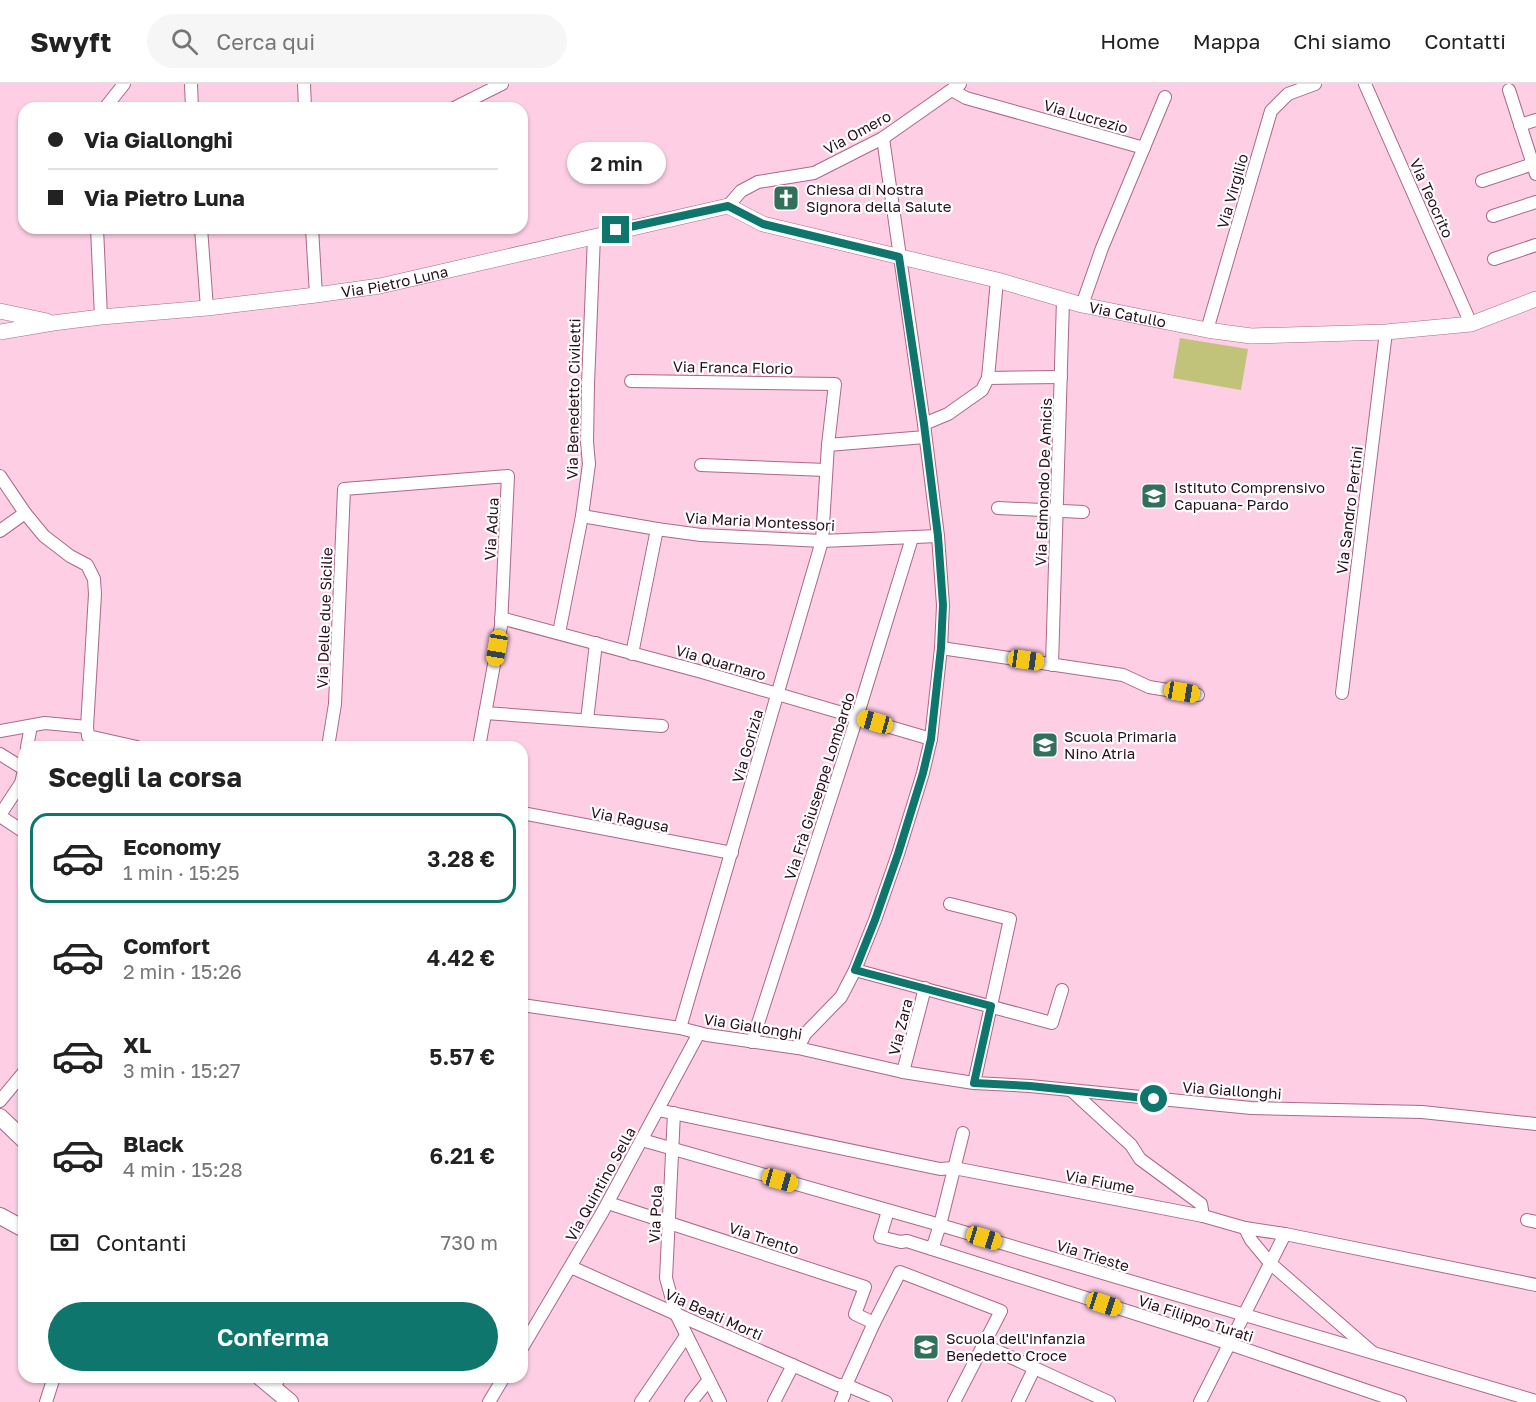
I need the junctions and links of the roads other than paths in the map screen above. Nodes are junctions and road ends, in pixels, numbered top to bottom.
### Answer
1 (124, 84) edge
2 (191, 84) edge
3 (304, 84) edge
4 (502, 84) edge
5 (1316, 84) edge
6 (1365, 84) edge
7 (956, 87) edge
8 (1294, 87) edge
9 (1509, 90) dead end
10 (1165, 97) dead end
11 (110, 102) edge
12 (192, 102) edge
13 (305, 102) edge
14 (466, 102) edge
15 (1536, 120) edge
16 (1520, 125) junction
17 (883, 138) junction
18 (1144, 148) junction
19 (1535, 167) edge
20 (1482, 181) dead end
21 (1536, 202) edge
22 (728, 206) junction
23 (1493, 216) dead end
24 (97, 234) edge
25 (201, 234) edge
26 (312, 234) edge
27 (594, 236) junction
28 (1536, 245) edge
29 (899, 257) junction
30 (1494, 259) dead end
31 (997, 280) junction
32 (316, 295) junction
33 (1536, 299) edge
34 (1063, 300) junction
35 (1083, 304) junction
36 (207, 308) junction
37 (0, 311) edge
38 (101, 317) junction
39 (53, 323) junction
40 (1471, 324) junction
41 (1207, 330) junction
42 (1386, 332) junction
43 (0, 333) edge
44 (1061, 377) junction
45 (988, 378) junction
46 (631, 381) dead end
47 (835, 384) joint
48 (924, 424) junction
49 (925, 437) junction
50 (828, 445) junction
51 (701, 465) dead end
52 (826, 470) junction
53 (0, 476) edge
54 (344, 489) joint
55 (998, 508) dead end
56 (1057, 512) junction
57 (1083, 512) dead end
58 (25, 513) junction
59 (582, 516) junction
60 (657, 529) junction
61 (0, 531) edge
62 (938, 536) junction
63 (912, 538) junction
64 (822, 541) junction
65 (501, 618) junction
66 (559, 633) junction
67 (596, 644) junction
68 (941, 648) junction
69 (632, 654) junction
70 (1052, 665) junction
71 (1342, 693) dead end
72 (778, 694) junction
73 (1197, 695) dead end
74 (485, 713) junction
75 (857, 717) junction
76 (587, 720) junction
77 (31, 726) junction
78 (662, 726) dead end
79 (87, 727) junction
80 (0, 731) edge
81 (931, 739) junction
82 (28, 741) edge
83 (110, 741) edge
84 (329, 741) edge
85 (479, 741) edge
86 (0, 754) edge
87 (18, 766) edge
88 (18, 788) edge
89 (528, 814) edge
90 (0, 815) edge
91 (18, 828) edge
92 (732, 854) junction
93 (950, 904) dead end
94 (855, 970) junction
95 (925, 988) junction
96 (1062, 990) dead end
97 (528, 1005) edge
98 (991, 1006) junction
99 (680, 1028) junction
100 (699, 1033) junction
101 (752, 1042) junction
102 (798, 1048) junction
103 (903, 1072) junction
104 (18, 1079) edge
105 (974, 1083) junction
106 (1071, 1090) junction
107 (0, 1101) edge
108 (658, 1110) junction
109 (674, 1113) junction
110 (0, 1117) edge
111 (1536, 1124) edge
112 (963, 1133) dead end
113 (18, 1134) edge
114 (642, 1140) junction
115 (672, 1149) junction
116 (954, 1168) junction
117 (608, 1203) junction
118 (888, 1211) junction
119 (0, 1216) edge
120 (1203, 1216) junction
121 (669, 1223) junction
122 (940, 1225) junction
123 (18, 1226) edge
124 (1245, 1228) junction
125 (1285, 1234) junction
126 (932, 1248) junction
127 (1270, 1263) junction
128 (571, 1267) junction
129 (1536, 1285) edge
130 (676, 1314) junction
131 (1244, 1316) junction
132 (874, 1323) junction
133 (686, 1336) junction
134 (528, 1338) edge
135 (984, 1345) junction
136 (1230, 1345) junction
137 (1375, 1354) junction
138 (793, 1365) junction
139 (1034, 1369) junction
140 (708, 1381) junction
141 (52, 1383) edge
142 (273, 1383) edge
143 (500, 1383) edge
144 (846, 1384) junction
145 (1536, 1401) edge
146 (46, 1402) edge
147 (290, 1402) edge
148 (489, 1402) edge
149 (641, 1402) edge
150 (691, 1402) edge
151 (720, 1402) edge
152 (774, 1402) edge
153 (841, 1402) edge
154 (886, 1402) edge
155 (954, 1402) edge
156 (1018, 1402) edge
157 (1109, 1402) edge
158 (1200, 1402) edge
159 (1400, 1402) edge

1 - 11 street
2 - 12 street
3 - 13 street
4 - 14 street
5 - 8 street, Via Virgilio
6 - 40 street, Via Teocrito
7 - 17 street, Via Omero
7 - 18 street, Via Lucrezio
8 - 41 street, Via Virgilio
9 - 16 street
10 - 18 street, Via Lucrezio
15 - 16 street
16 - 19 street
17 - 22 street, Via Omero
17 - 29 street
18 - 35 street, Via Lucrezio
19 - 20 street
21 - 23 street
22 - 27 street, Via Pietro Luna
22 - 29 street, Via Catullo
24 - 38 street
25 - 36 street
26 - 32 street
27 - 32 street, Via Pietro Luna
27 - 59 street, Via Benedetto Civiletti
28 - 30 street
29 - 31 street, Via Catullo
29 - 48 street
31 - 34 street, Via Catullo
31 - 45 street
32 - 36 street, Via Pietro Luna
33 - 40 street, Via Catullo
34 - 35 street, Via Catullo
34 - 44 street, Via Edmondo De Amicis
35 - 41 street, Via Catullo
36 - 38 street, Via Pietro Luna
37 - 39 street, Via Pietro Luna
38 - 39 street, Via Pietro Luna
39 - 43 street, Via Pietro Luna
40 - 42 street, Via Catullo
41 - 42 street, Via Catullo
42 - 71 street, Via Sandro Pertini
44 - 45 street
44 - 56 street, Via Edmondo De Amicis
45 - 48 street
46 - 47 street, Via Franca Florio
47 - 50 street, Via Gorizia
48 - 49 street
49 - 50 street
49 - 62 street
50 - 52 street, Via Gorizia
51 - 52 street
52 - 64 street, Via Gorizia
53 - 58 street
54 - 65 street, Via Adua
54 - 84 street, Via Delle due Sicilie
55 - 56 street
56 - 57 street
56 - 70 street, Via Edmondo De Amicis
58 - 61 street
58 - 79 street
59 - 60 street, Via Maria Montessori
59 - 66 street, Via Benedetto Civiletti
60 - 64 street, Via Maria Montessori
60 - 69 street
62 - 63 street, Via Maria Montessori
62 - 68 street
63 - 64 street, Via Maria Montessori
63 - 75 street, Via Frà Giuseppe Lombardo
64 - 72 street, Via Gorizia
65 - 66 street, Via Quarnaro
65 - 74 street, Via Adua
66 - 67 street, Via Quarnaro
67 - 69 street, Via Quarnaro
67 - 76 street
68 - 70 street
68 - 81 street
69 - 72 street, Via Quarnaro
70 - 73 street
72 - 75 street, Via Quarnaro
72 - 92 street, Via Gorizia
74 - 76 street
74 - 85 street, Via Adua
75 - 81 street, Via Quarnaro
75 - 101 street, Via Frà Giuseppe Lombardo
76 - 78 street
77 - 79 street
77 - 80 street
77 - 82 street
79 - 83 street
81 - 94 street
86 - 87 street
88 - 90 street
89 - 92 street, Via Ragusa
90 - 91 street
92 - 99 street, Via Gorizia
93 - 98 street
94 - 95 street
94 - 102 street
95 - 98 street
95 - 103 street, Via Zara
96 - 98 street
97 - 99 street, Via Giallonghi
98 - 105 street
99 - 100 street, Via Giallonghi
100 - 101 street, Via Giallonghi
100 - 108 street, Via Quintino Sella
101 - 102 street, Via Giallonghi
102 - 103 street, Via Giallonghi
103 - 105 street, Via Giallonghi
104 - 107 street
105 - 106 street, Via Giallonghi
106 - 111 street, Via Giallonghi
106 - 120 street
108 - 109 street, Via Fiume
108 - 114 street, Via Quintino Sella
109 - 115 street, Via Pola
109 - 116 street, Via Fiume
110 - 113 main road
112 - 116 street
114 - 115 street, Via Trieste
114 - 117 street, Via Quintino Sella
115 - 118 street, Via Trieste
115 - 121 street, Via Pola
116 - 120 street, Via Fiume
116 - 122 street
117 - 121 street, Via Trento
117 - 128 street, Via Quintino Sella
118 - 122 street, Via Trieste
118 - 126 street, Via Filippo Turati
119 - 123 main road
120 - 124 street, Via Fiume
121 - 130 street, Via Pola
121 - 132 street, Via Trento
122 - 126 street
122 - 131 street, Via Trieste
124 - 125 street, Via Fiume
124 - 127 street
125 - 127 street
125 - 129 street, Via Fiume
126 - 136 street, Via Filippo Turati
127 - 131 street
127 - 137 street
128 - 130 street, Via Beati Morti
128 - 134 street, Via Quintino Sella
130 - 133 street, Via Pola
130 - 138 street, Via Beati Morti
131 - 136 street
131 - 137 street, Via Trieste
132 - 135 street
132 - 144 street
133 - 140 street, Via Pola
133 - 149 street
135 - 139 street
135 - 155 street
136 - 158 street
136 - 159 street, Via Filippo Turati
137 - 145 street, Via Trieste
138 - 144 street, Via Beati Morti
138 - 152 street
139 - 156 street
139 - 157 street
140 - 150 street
140 - 151 street, Via Pola
141 - 146 street
142 - 147 main road
143 - 148 street
144 - 153 street
144 - 154 street, Via Beati Morti

